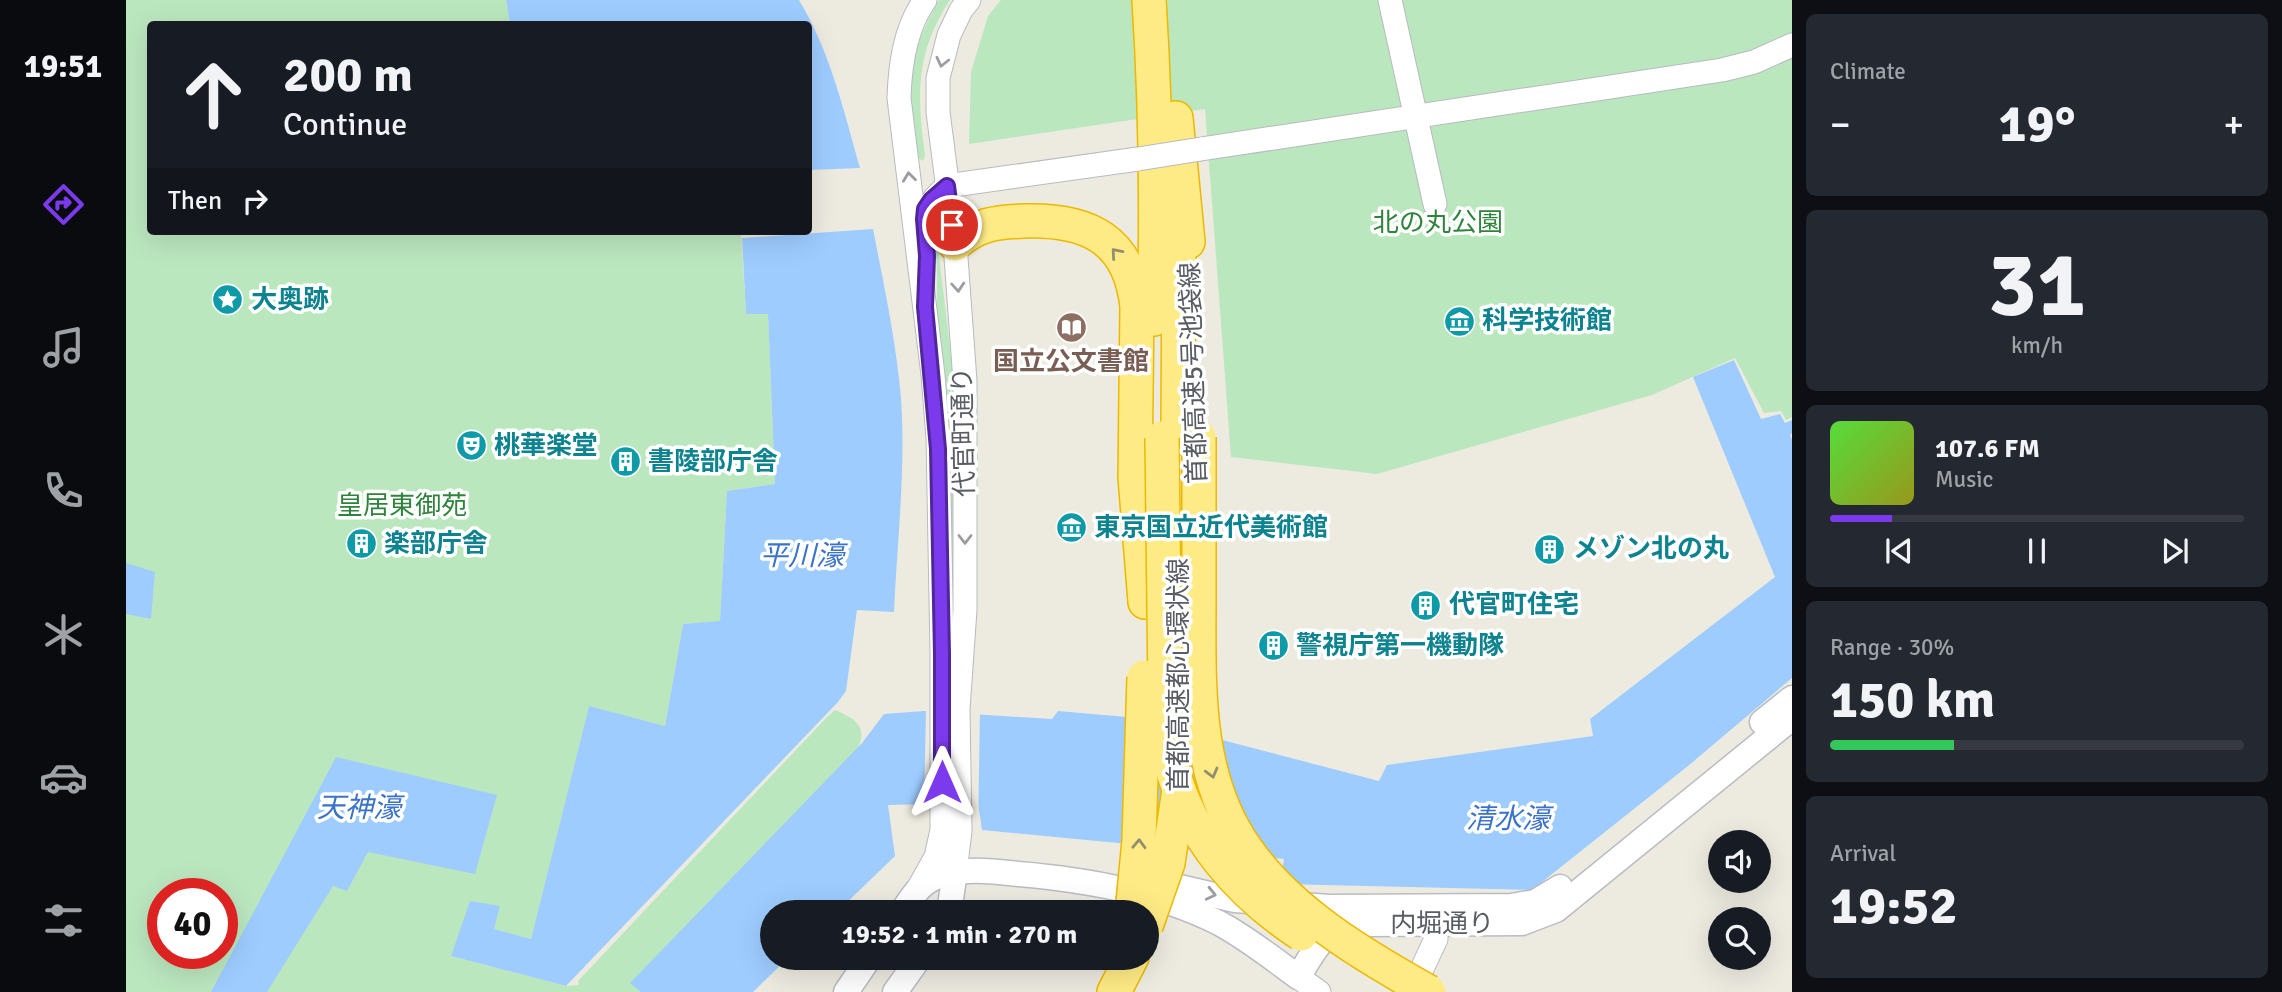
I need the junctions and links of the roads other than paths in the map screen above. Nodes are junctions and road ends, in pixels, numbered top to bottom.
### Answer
1 (925, 0) edge
2 (969, 0) edge
3 (1149, 0) edge
4 (1168, 0) edge
5 (1390, 0) edge
6 (1792, 45) edge
7 (1414, 118) junction
8 (947, 186) junction
9 (1435, 204) dead end
10 (955, 244) junction
11 (925, 307) junction
12 (966, 428) junction
13 (1165, 438) junction
14 (938, 449) junction
15 (1792, 698) edge
16 (950, 709) junction
17 (1792, 718) edge
18 (951, 830) junction
19 (955, 872) junction
20 (1071, 879) junction
21 (918, 888) junction
22 (910, 900) edge
23 (950, 900) edge
24 (1133, 900) edge
25 (1155, 900) edge
26 (1436, 924) junction
27 (861, 970) edge
28 (911, 970) edge
29 (1113, 970) edge
30 (1125, 970) edge
31 (1298, 977) junction
32 (846, 992) edge
33 (895, 992) edge
34 (1104, 992) edge
35 (1114, 992) edge
36 (1319, 992) edge
37 (1392, 992) edge
38 (1411, 992) edge
39 (1429, 992) edge

11 -> 1 street, 代官町通り
2 -> 8 street, 代官町通り
3 - 13 highway, 首都高速5号池袋線
4 - 13 highway, 首都高速5号池袋線
5 - 7 street
6 - 7 street
7 - 8 street, bridge
7 - 9 street
8 - 10 street, 代官町通り
8 - 11 street
10 -> 12 street, 代官町通り
13 -> 10 highway
11 - 14 street, 代官町通り
12 - 14 street
12 -> 16 street, 代官町通り
24 -> 13 highway, 首都高速都心環状線, bridge
13 - 25 highway, 首都高速都心環状線, bridge
13 - 37 highway, 首都高速5号池袋線, bridge
13 -> 39 highway, 首都高速5号池袋線, bridge
14 - 16 street, 代官町通り
20 -> 15 main road, 内堀通り
16 - 18 street, 代官町通り
17 - 26 main road, 内堀通り
18 - 19 street, 代官町通り
18 - 21 street, 代官町通り
19 - 20 main road, 内堀通り
19 - 21 main road, 内堀通り
19 - 23 main road
20 - 31 main road, 内堀通り
21 - 22 main road
26 - 31 main road, 内堀通り
26 - 38 street
27 - 32 main road
28 - 33 main road
29 - 34 highway
30 - 35 highway
31 - 36 street

